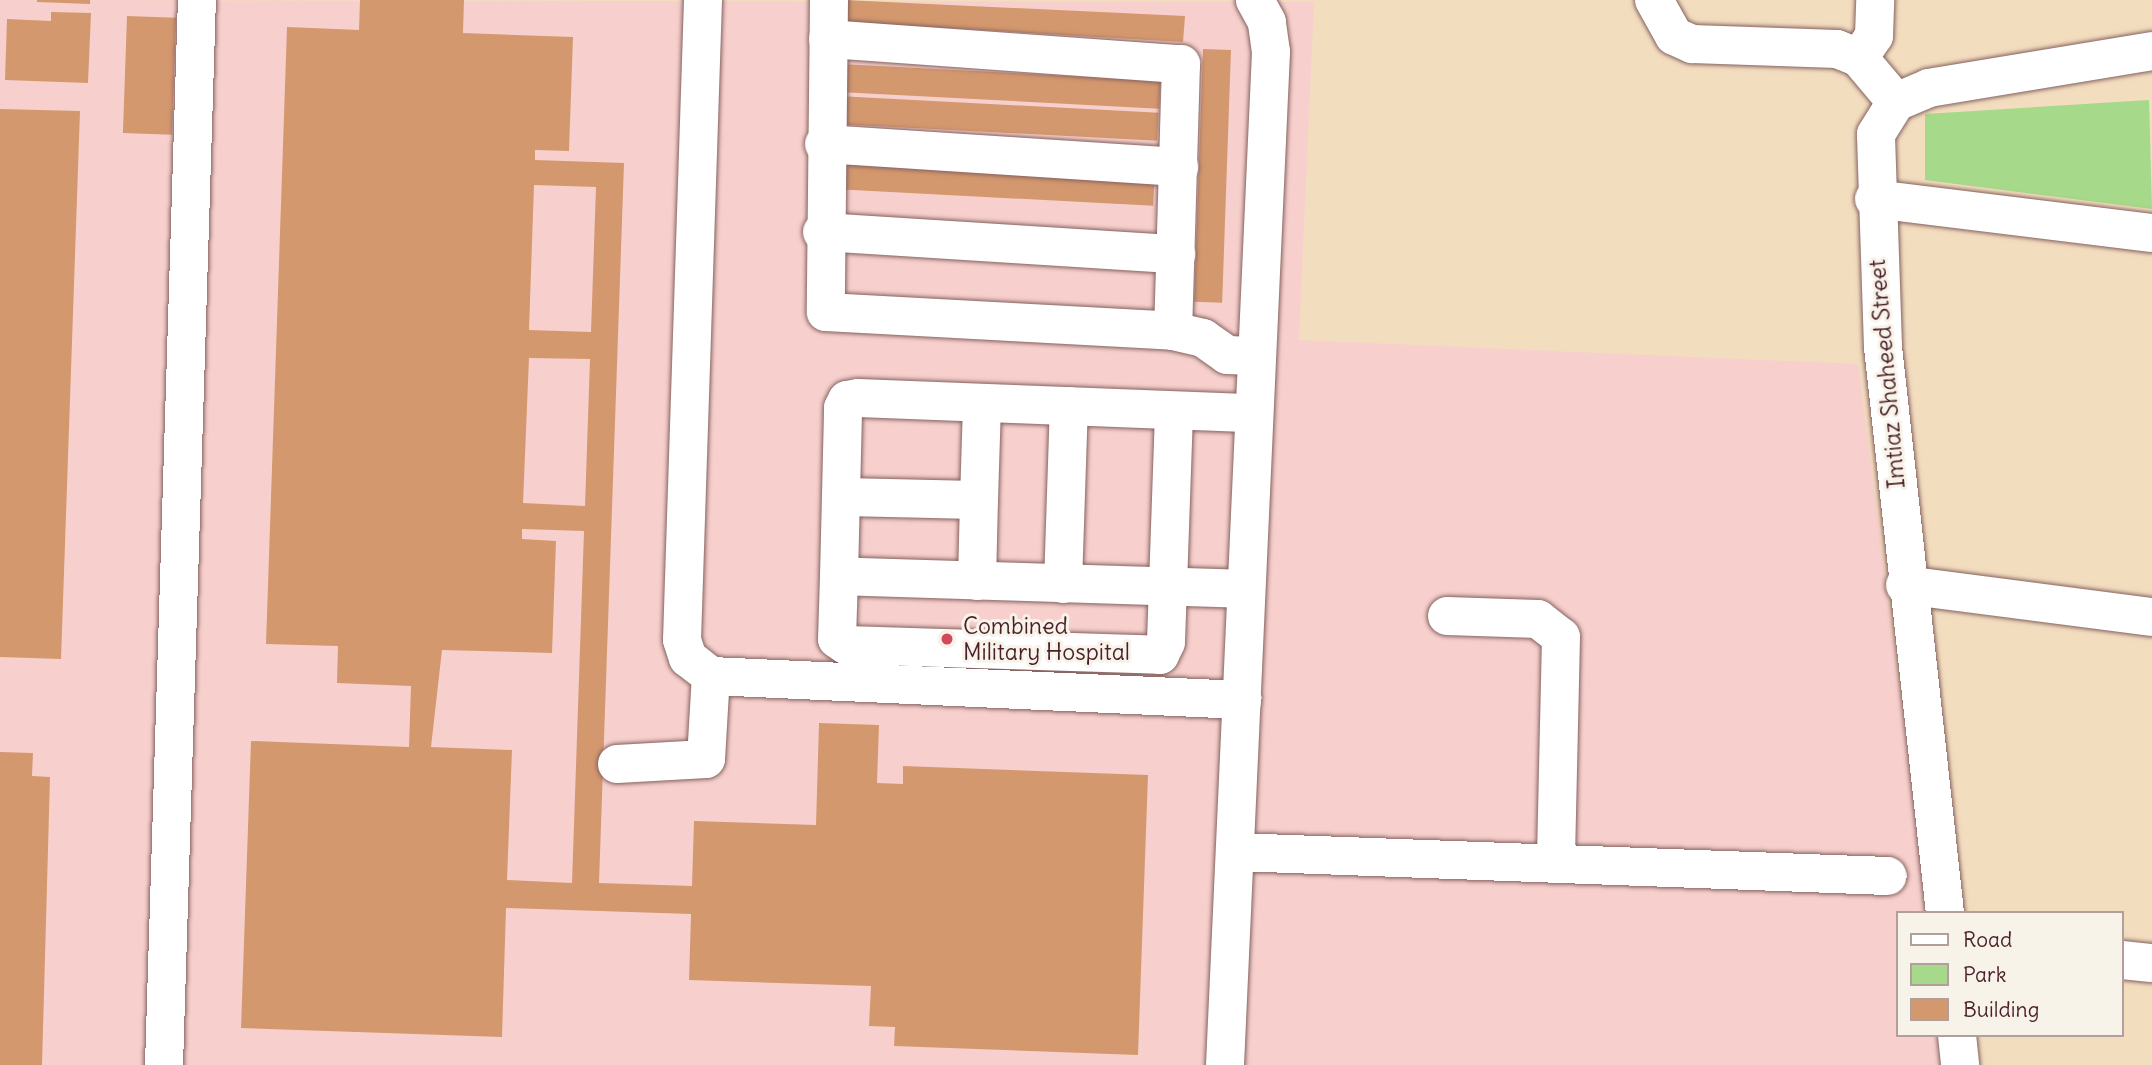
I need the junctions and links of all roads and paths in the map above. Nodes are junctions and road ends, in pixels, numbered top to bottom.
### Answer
1 (197, 0) edge
2 (703, 0) edge
3 (828, 0) edge
4 (1255, 0) edge
5 (1654, 0) edge
6 (1875, 0) edge
7 (828, 39) junction
8 (2152, 51) edge
9 (1859, 58) junction
10 (1896, 102) junction
11 (824, 144) junction
12 (1179, 167) junction
13 (1874, 199) junction
14 (821, 232) junction
15 (2152, 233) edge
16 (1176, 254) junction
17 (1173, 331) junction
18 (1254, 356) junction
19 (982, 403) junction
20 (1069, 406) junction
21 (1174, 411) junction
22 (1253, 413) junction
23 (842, 497) junction
24 (979, 500) junction
25 (839, 576) junction
26 (977, 581) junction
27 (1063, 584) junction
28 (1905, 585) junction
29 (1168, 587) junction
30 (1246, 589) junction
31 (1447, 616) dead end
32 (2152, 617) edge
33 (711, 676) junction
34 (1242, 700) junction
35 (617, 764) dead end
36 (1236, 852) junction
37 (1556, 861) junction
38 (1888, 876) dead end
39 (1945, 911) edge
40 (2124, 960) edge
41 (2152, 964) edge
42 (1957, 1037) edge
43 (164, 1065) edge
44 (1225, 1065) edge
45 (1960, 1065) edge

1 - 43 street
2 - 33 street
3 - 7 street
4 - 18 street
5 - 9 street
6 - 9 street
7 - 11 street
7 - 12 street
8 - 10 street
9 - 10 street
10 - 13 street, Imtiaz Shaheed Street
11 - 12 street
11 - 14 street
12 - 16 street
13 - 15 street
13 - 28 street, Imtiaz Shaheed Street
14 - 16 street
14 - 17 street
16 - 17 street
17 - 18 street
18 - 22 street
19 - 20 street
19 - 23 street
19 - 24 street
20 - 21 street
20 - 27 street
21 - 22 street
21 - 29 street
22 - 30 street
23 - 24 street
23 - 25 street
24 - 26 street
25 - 26 street
25 - 29 street
26 - 27 street
27 - 29 street
28 - 32 street
28 - 39 street, Imtiaz Shaheed Street
29 - 30 street
30 - 34 street
31 - 37 street
33 - 34 street
33 - 35 street
34 - 36 street
36 - 37 street
36 - 44 street
37 - 38 street
40 - 41 street
42 - 45 street

